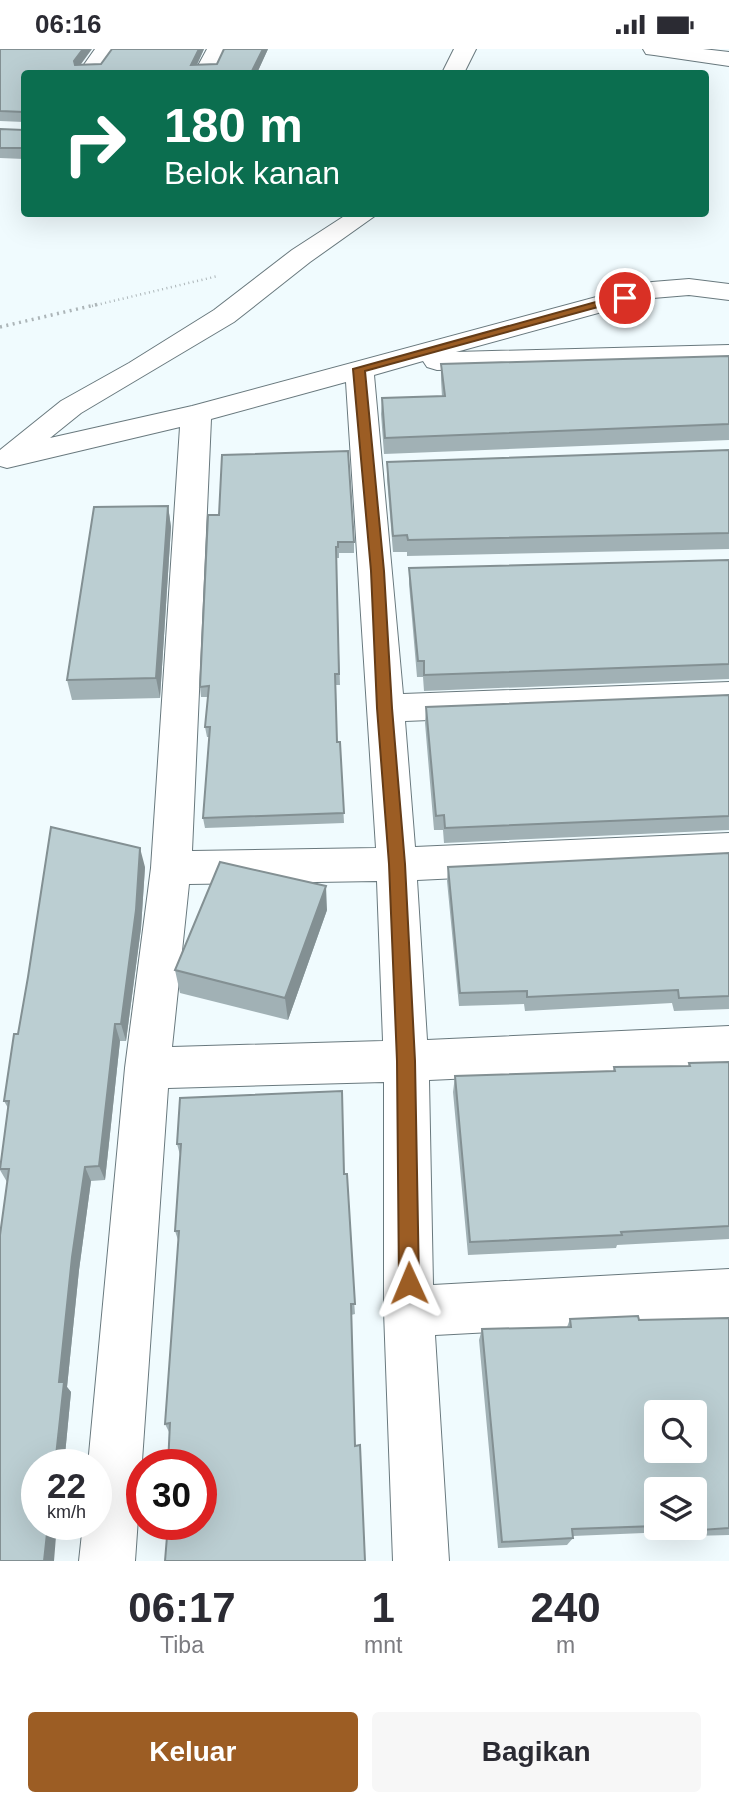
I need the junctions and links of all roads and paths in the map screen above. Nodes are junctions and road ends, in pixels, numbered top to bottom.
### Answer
1 (106, 49) edge
2 (218, 49) edge
3 (465, 49) edge
4 (654, 49) edge
5 (729, 59) edge
6 (91, 70) edge
7 (207, 70) edge
8 (454, 70) edge
9 (361, 217) edge
10 (222, 275) dead end
11 (729, 292) edge
12 (0, 327) edge
13 (729, 354) edge
14 (376, 364) junction
15 (196, 414) junction
16 (3, 460) edge
17 (729, 695) edge
18 (384, 708) junction
19 (729, 849) edge
20 (397, 864) junction
21 (171, 869) junction
22 (729, 1046) edge
23 (406, 1061) junction
24 (147, 1068) junction
25 (729, 1294) edge
26 (409, 1311) junction
27 (107, 1561) edge
28 (421, 1561) edge

1 - 6 street
2 - 7 street
3 - 8 street
4 - 5 street
9 - 16 street
10 - 12 path
11 - 14 street
13 - 14 street
14 - 15 street
14 - 18 street
15 - 16 street
15 - 21 street
17 - 18 street
18 - 20 street
19 - 20 street
20 - 21 street
20 - 23 street
21 - 24 street
22 - 23 street
23 - 24 street
23 - 26 street
24 - 27 street
25 - 26 street
26 - 28 street

